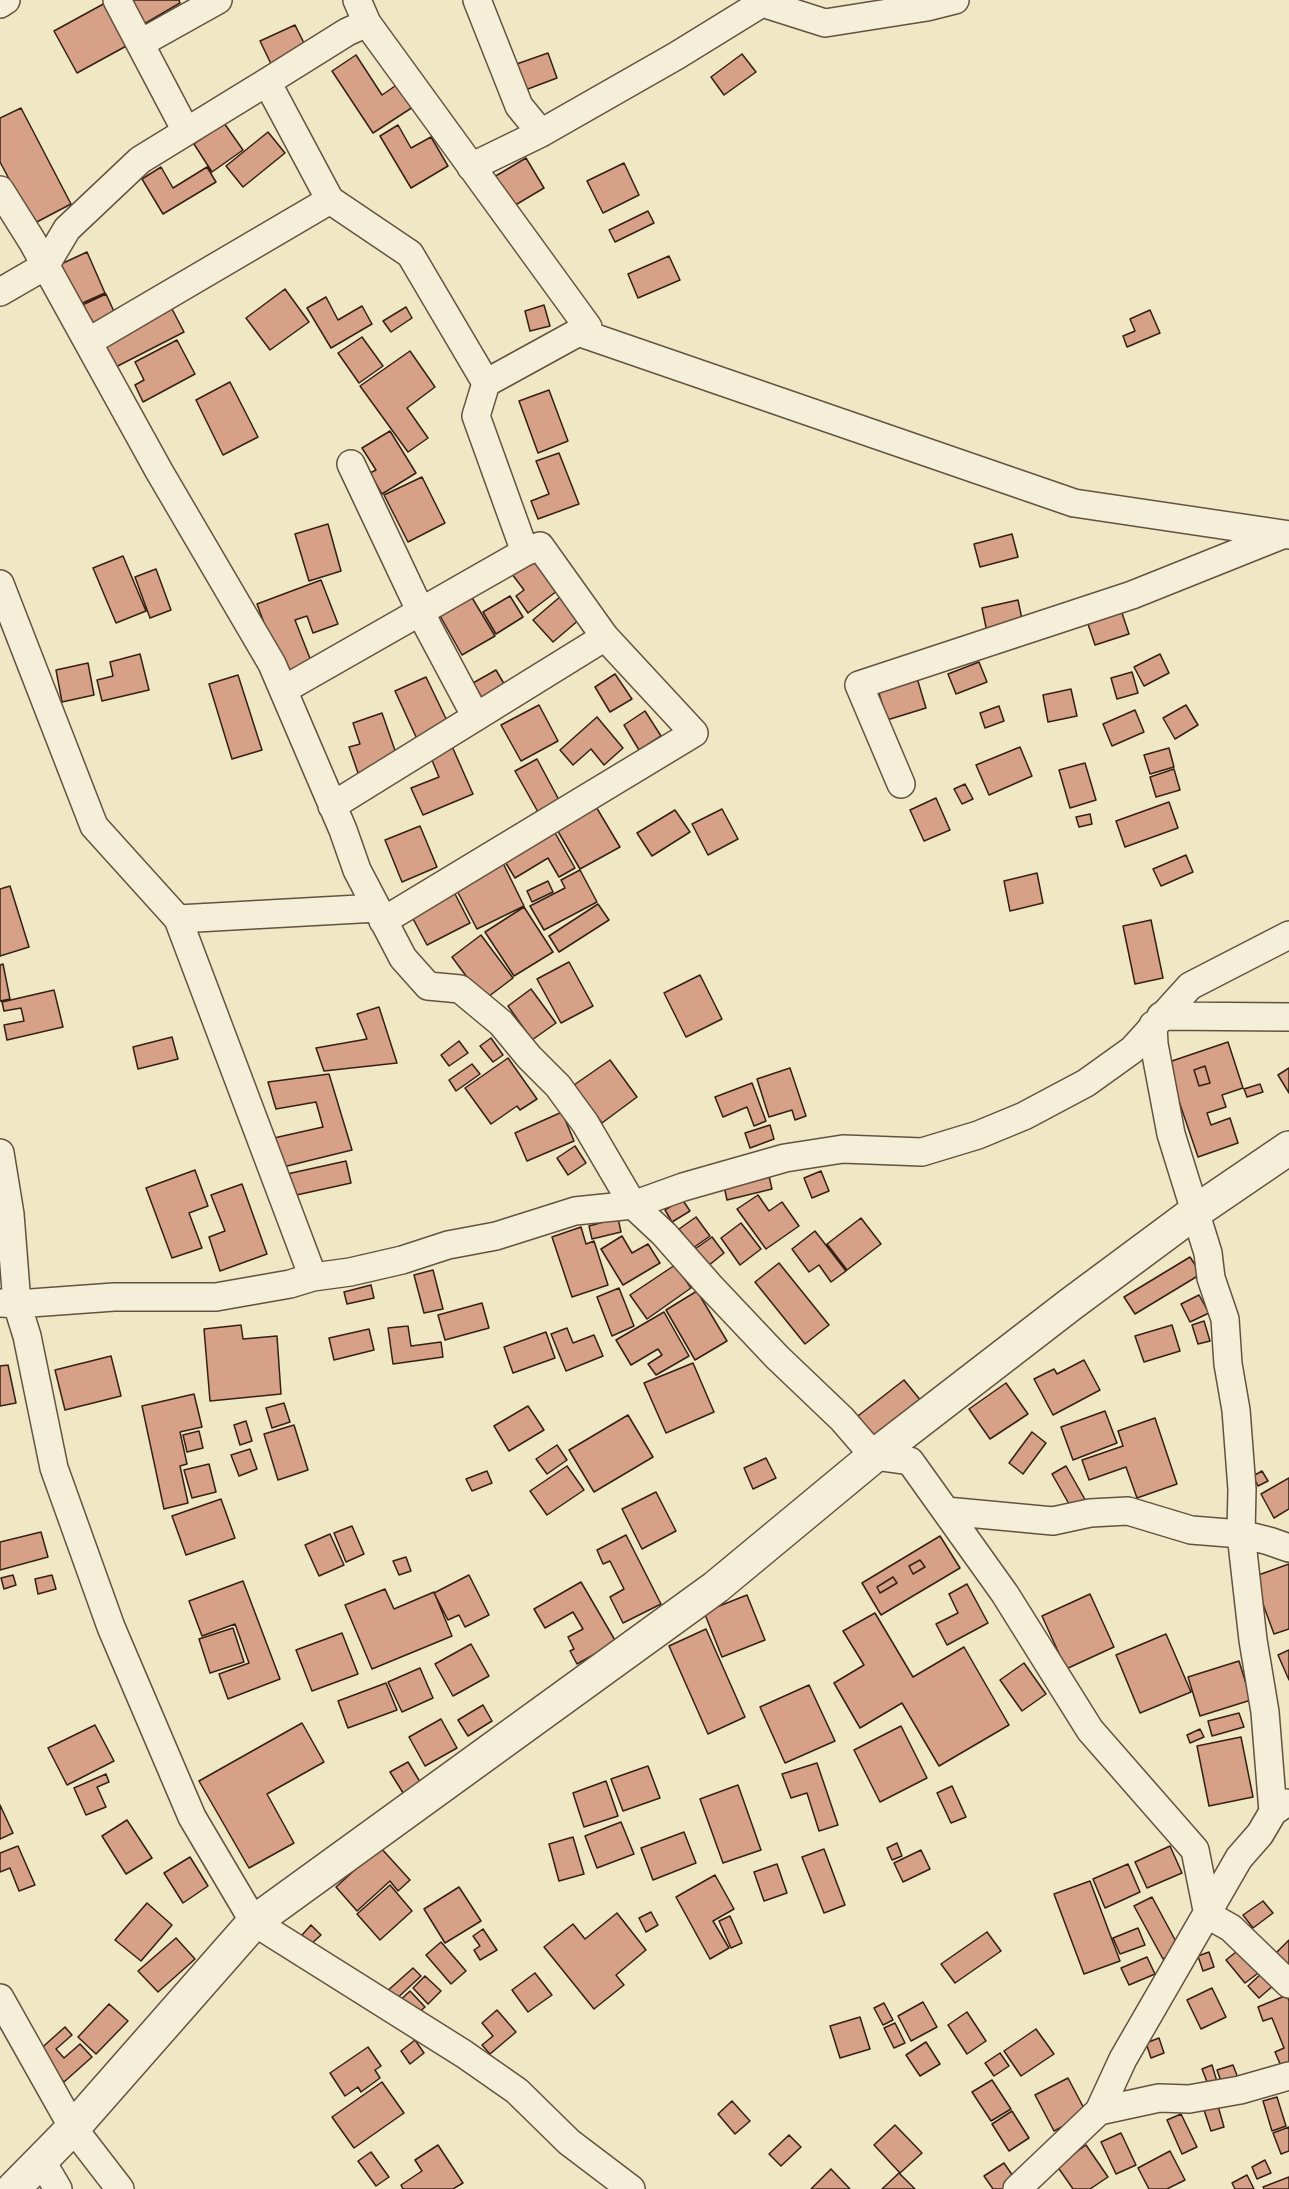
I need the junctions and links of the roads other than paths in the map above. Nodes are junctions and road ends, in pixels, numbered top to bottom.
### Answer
1 (6, 0) edge
2 (117, 0) edge
3 (218, 0) edge
4 (477, 0) edge
5 (955, 0) edge
6 (0, 4) edge
7 (362, 12) edge
8 (141, 43) junction
9 (267, 81) junction
10 (186, 131) junction
11 (541, 133) junction
12 (471, 167) junction
13 (0, 190) edge
14 (330, 200) junction
15 (45, 266) junction
16 (0, 292) edge
17 (578, 332) junction
18 (88, 342) junction
19 (486, 383) junction
20 (351, 464) dead end
21 (1287, 534) edge
22 (525, 552) junction
23 (0, 585) edge
24 (421, 612) junction
25 (605, 637) junction
26 (283, 690) junction
27 (476, 717) junction
28 (901, 784) dead end
29 (332, 806) junction
30 (380, 915) junction
31 (178, 920) junction
32 (1289, 934) edge
33 (1289, 1017) edge
34 (1157, 1021) junction
35 (1289, 1148) edge
36 (0, 1153) edge
37 (633, 1204) junction
38 (1195, 1212) junction
39 (313, 1277) junction
40 (8, 1304) edge
41 (874, 1456) junction
42 (946, 1511) junction
43 (1242, 1534) junction
44 (1289, 1548) edge
45 (1281, 1807) edge
46 (1208, 1915) junction
47 (254, 1922) junction
48 (1289, 1984) edge
49 (0, 1998) edge
50 (1289, 2076) edge
51 (1099, 2111) junction
52 (73, 2128) junction
53 (50, 2175) edge
54 (12, 2189) edge
55 (120, 2189) edge
56 (631, 2189) edge
57 (1017, 2189) edge

1 - 6 street
2 - 8 street
3 - 8 street
4 - 11 street
5 - 11 street
7 - 9 street
7 - 12 street
8 - 10 street
9 - 10 street
9 - 14 street
10 - 15 street
11 - 12 street
12 - 17 street
13 - 15 street
14 - 18 street
14 - 19 street
15 - 16 street
15 - 18 street
17 - 19 street
17 - 21 street
18 - 26 street
19 - 22 street
20 - 24 street
21 - 28 street
22 - 24 street
22 - 25 street
23 - 31 street
24 - 26 street
24 - 27 street
25 - 27 street
25 - 30 street
26 - 29 street
27 - 29 street
29 - 30 street
30 - 31 street
30 - 37 street
31 - 39 street
32 - 34 street
33 - 34 street
34 - 37 street
34 - 38 street
35 - 38 street
36 - 40 street
37 - 39 street
37 - 41 street
38 - 41 street
38 - 43 street
39 - 40 street
40 - 47 street
41 - 42 street
41 - 47 street
42 - 43 street
42 - 46 street
43 - 44 street
43 - 45 street
45 - 46 street
46 - 48 street
46 - 51 street
47 - 52 street
47 - 56 street
49 - 52 street
50 - 51 street
51 - 57 street
52 - 53 street
52 - 55 street
53 - 54 street

